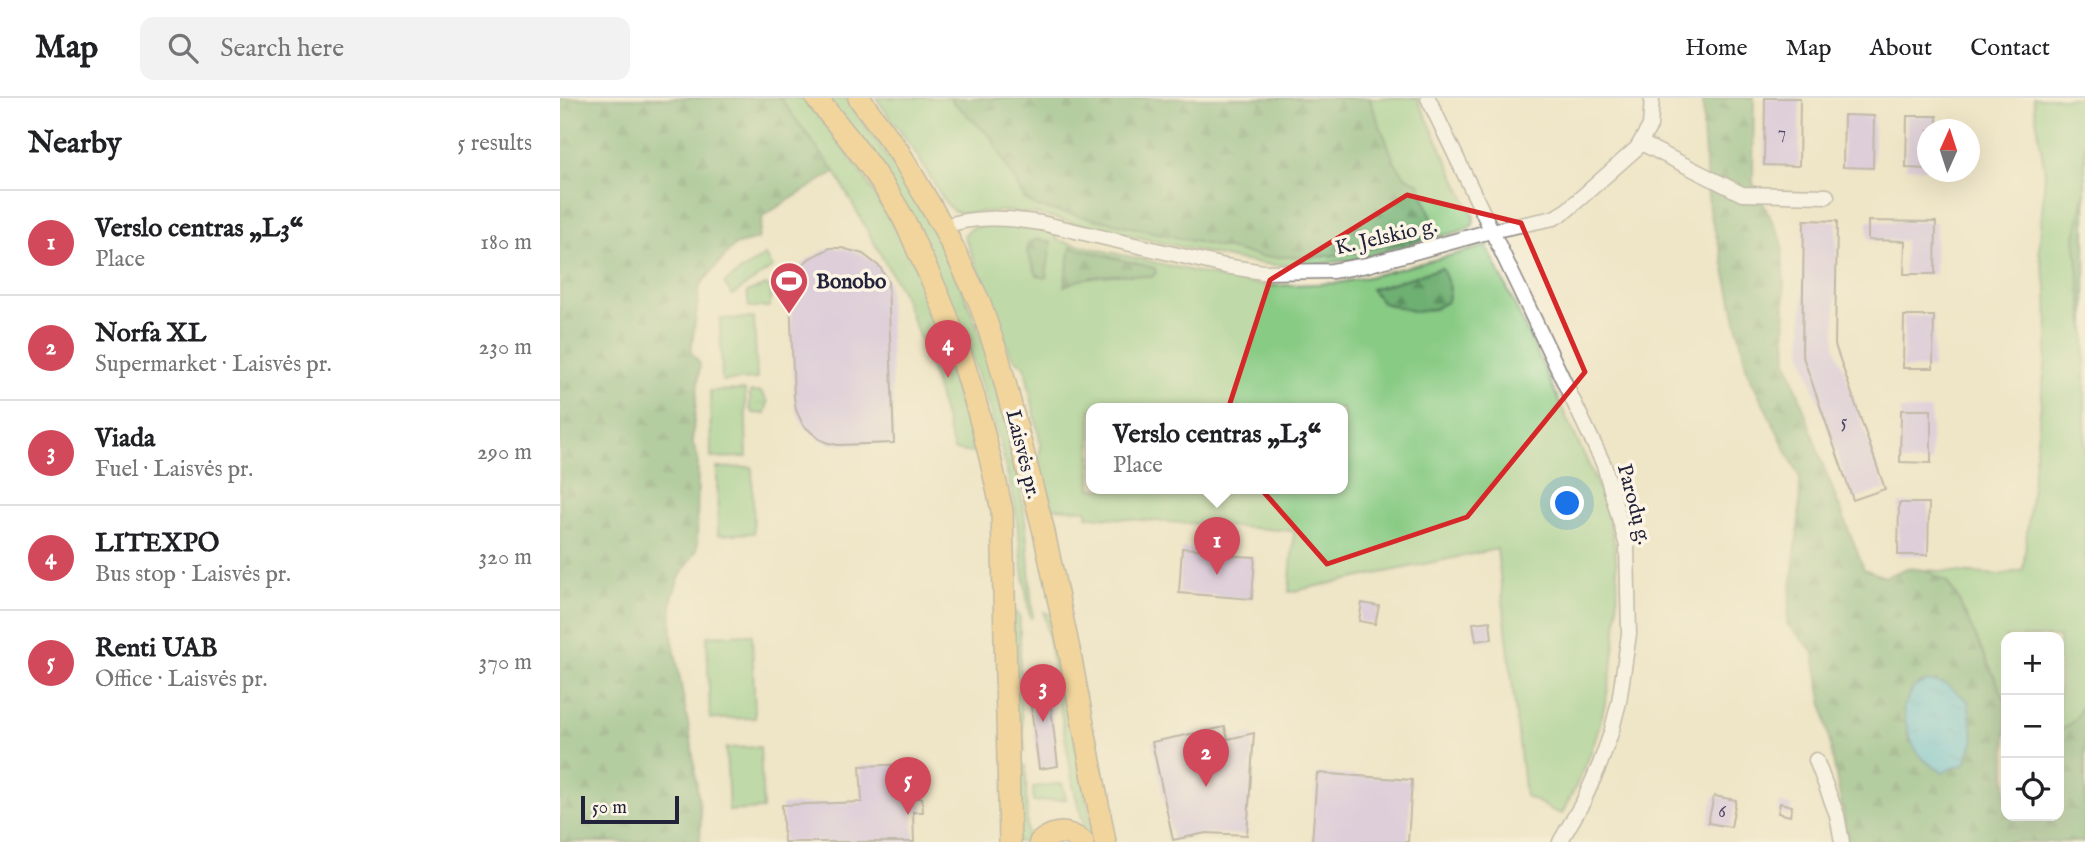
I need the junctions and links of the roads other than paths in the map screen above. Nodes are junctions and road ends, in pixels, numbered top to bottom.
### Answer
1 (816, 98) edge
2 (859, 98) edge
3 (1428, 98) edge
4 (1652, 98) edge
5 (1641, 143) junction
6 (1827, 196) dead end
7 (943, 227) junction
8 (1492, 231) junction
9 (1816, 760) dead end
10 (1010, 842) edge
11 (1040, 842) edge
12 (1083, 842) edge
13 (1105, 842) edge
14 (1560, 842) edge
15 (1842, 842) edge

1 - 10 main road, Laisvės pr.
2 - 7 main road, Laisvės pr.
3 - 8 street, Parodų g.
4 - 5 street, K. Jelskio g.
5 - 6 street
5 - 8 street, K. Jelskio g.
7 - 8 street, K. Jelskio g.
7 - 13 main road, Laisvės pr.
8 - 14 street, Parodų g.
9 - 15 street
11 - 12 main road

